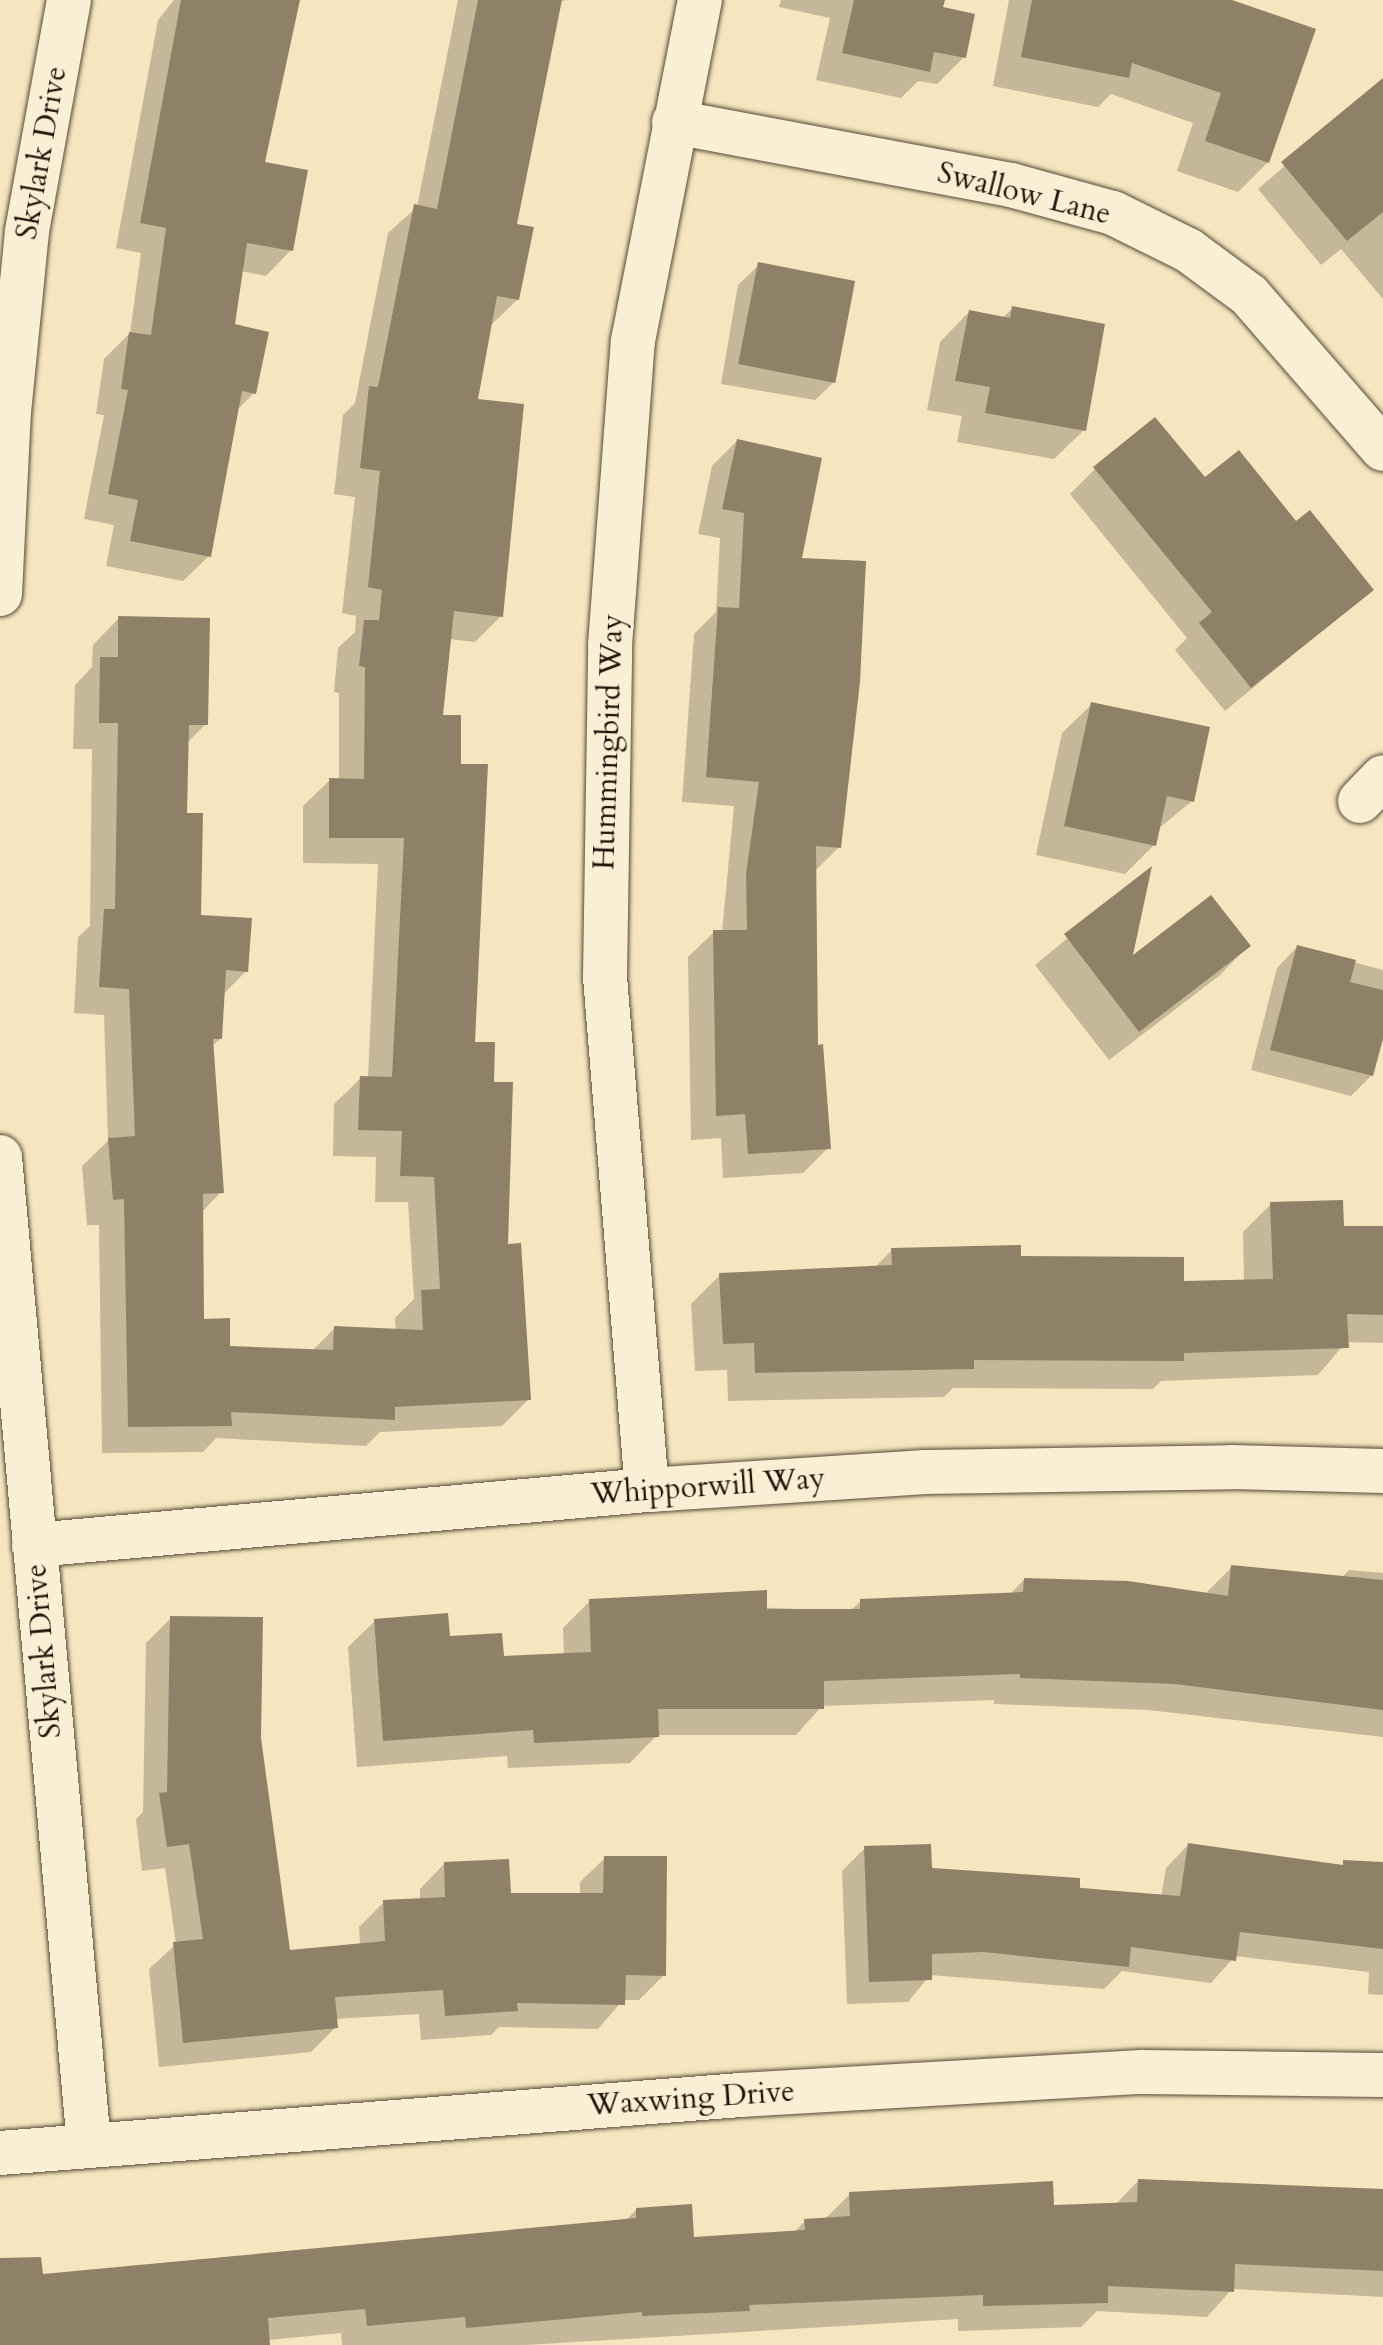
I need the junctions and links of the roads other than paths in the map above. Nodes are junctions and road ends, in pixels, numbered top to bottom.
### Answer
1 (69, 0) edge
2 (700, 0) edge
3 (674, 122) junction
4 (1383, 449) edge
5 (0, 594) edge
6 (0, 1157) edge
7 (1383, 1471) edge
8 (647, 1490) junction
9 (34, 1545) junction
10 (1383, 2075) edge
11 (89, 2144) junction
12 (0, 2153) edge

1 - 5 street, Skylark Drive
2 - 3 street, Hummingbird Way
3 - 4 street, Swallow Lane
3 - 8 street, Hummingbird Way
6 - 9 street, Skylark Drive
7 - 8 street, Whipporwill Way
8 - 9 street, Whipporwill Way
9 - 11 street, Skylark Drive
10 - 11 street, Waxwing Drive
11 - 12 street, Waxwing Drive

